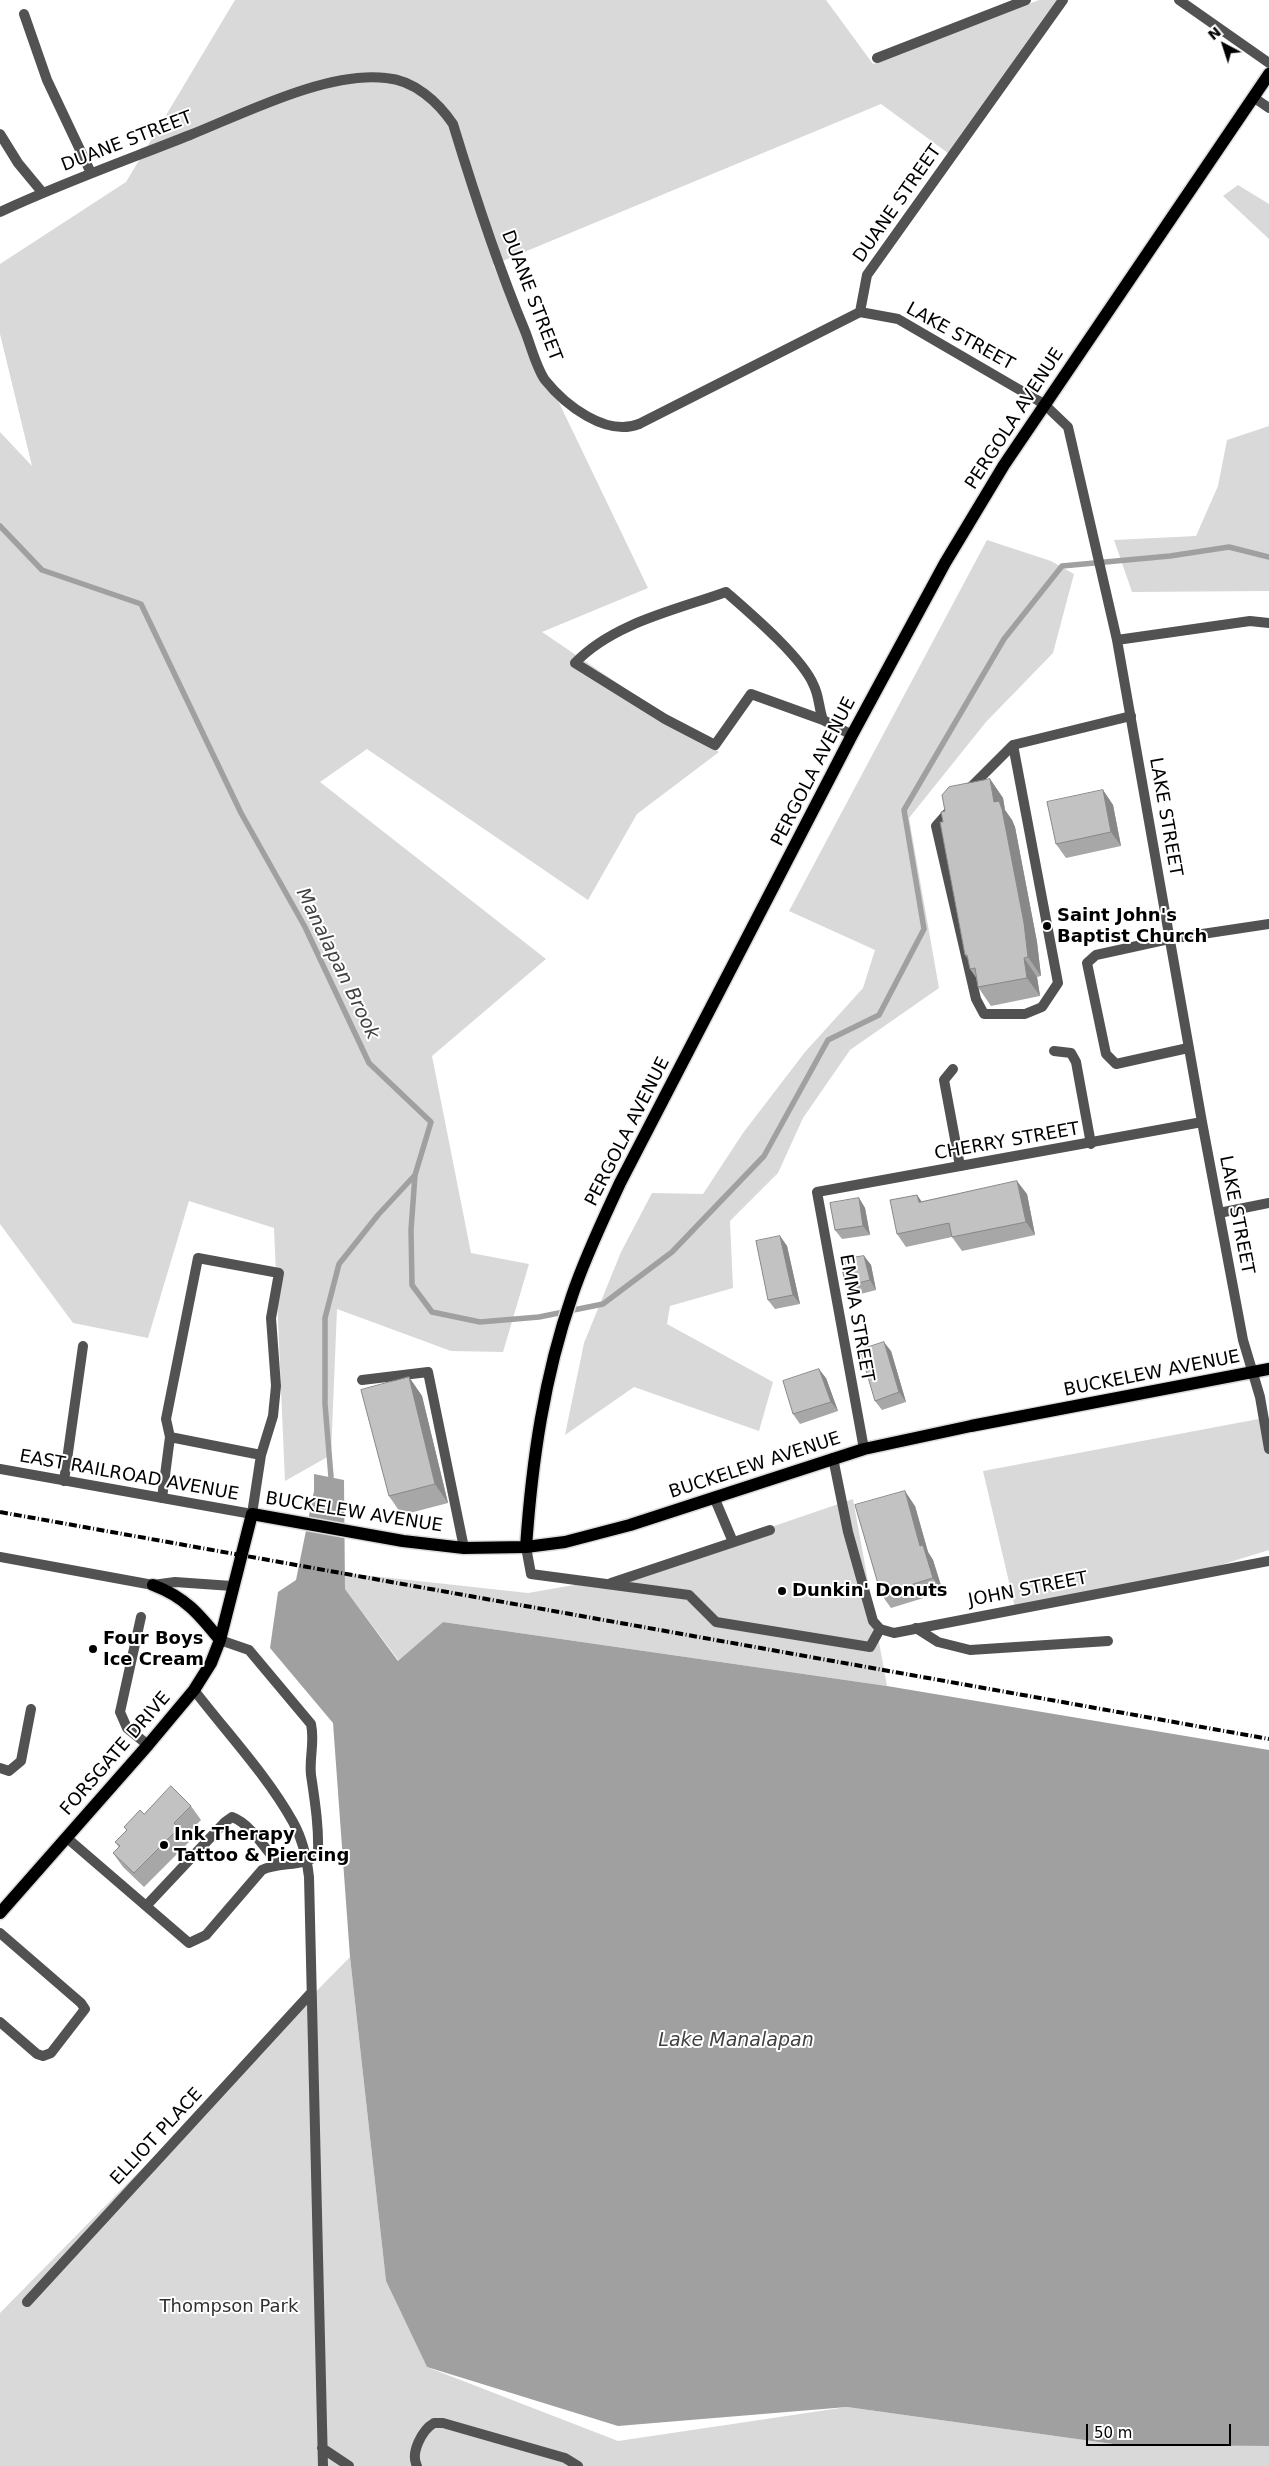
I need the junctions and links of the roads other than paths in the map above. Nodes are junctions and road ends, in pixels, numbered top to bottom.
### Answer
1 (1026, 0) edge
2 (1063, 0) edge
3 (1180, 0) edge
4 (24, 14) dead end
5 (877, 58) dead end
6 (1269, 63) edge
7 (1269, 74) edge
8 (1254, 97) junction
9 (1269, 108) edge
10 (0, 134) edge
11 (91, 172) junction
12 (42, 192) junction
13 (0, 212) edge
14 (860, 312) junction
15 (1044, 404) junction
16 (1269, 623) edge
17 (1117, 640) junction
18 (1131, 716) junction
19 (823, 720) junction
20 (852, 735) junction
21 (1013, 745) junction
22 (1269, 924) edge
23 (1169, 939) junction
24 (1188, 1048) junction
25 (1054, 1051) dead end
26 (953, 1069) dead end
27 (1202, 1122) junction
28 (1091, 1144) junction
29 (960, 1166) junction
30 (817, 1192) joint
31 (1269, 1203) edge
32 (1219, 1213) junction
33 (84, 1346) dead end
34 (1269, 1370) edge
35 (1254, 1372) junction
36 (362, 1380) dead end
37 (170, 1437) junction
38 (864, 1449) junction
39 (1269, 1449) edge
40 (261, 1455) junction
41 (833, 1458) junction
42 (0, 1469) edge
43 (64, 1481) junction
44 (714, 1497) junction
45 (162, 1498) junction
46 (252, 1514) junction
47 (770, 1530) dead end
48 (733, 1542) junction
49 (526, 1547) junction
50 (464, 1548) junction
51 (0, 1557) edge
52 (1269, 1561) edge
53 (607, 1584) junction
54 (153, 1585) junction
55 (232, 1586) junction
56 (142, 1617) dead end
57 (916, 1628) junction
58 (880, 1629) junction
59 (220, 1640) junction
60 (1108, 1641) dead end
61 (194, 1690) junction
62 (31, 1710) dead end
63 (148, 1745) junction
64 (0, 1768) edge
65 (68, 1838) junction
66 (307, 1861) junction
67 (278, 1864) junction
68 (146, 1906) junction
69 (0, 1913) edge
70 (0, 1933) edge
71 (311, 1993) junction
72 (0, 2022) edge
73 (26, 2302) dead end
74 (322, 2448) junction
75 (323, 2466) edge
76 (349, 2466) edge
77 (417, 2466) edge
78 (578, 2466) edge

1 - 5 street
2 - 14 street, DUANE STREET
3 - 6 street
4 - 11 street
7 - 8 main road, PERGOLA AVENUE
8 - 9 street
8 - 15 main road, PERGOLA AVENUE
10 - 12 street
11 - 12 street, DUANE STREET
11 - 14 street, DUANE STREET
12 - 13 street, DUANE STREET
14 - 15 street, LAKE STREET
15 - 17 street, LAKE STREET
15 - 20 main road, PERGOLA AVENUE
16 - 17 street
17 - 18 street, LAKE STREET
18 - 21 street
18 - 23 street, LAKE STREET
19 - 19 street
19 - 20 street
20 - 49 main road, PERGOLA AVENUE
21 - 21 street
22 - 23 street
23 - 24 street, LAKE STREET
23 - 24 street
24 - 27 street, LAKE STREET
25 - 28 street
26 - 29 street
27 - 28 street, CHERRY STREET
27 - 32 street, LAKE STREET
28 - 29 street, CHERRY STREET
29 - 30 street, CHERRY STREET
30 - 38 street, EMMA STREET
31 - 32 street
32 - 35 street, LAKE STREET
33 - 43 street
34 - 35 main road, BUCKELEW AVENUE
35 - 38 main road, BUCKELEW AVENUE
35 - 39 street, LAKE STREET
36 - 50 street
37 - 40 street
37 - 40 street
37 - 45 street
38 - 41 main road, BUCKELEW AVENUE
40 - 46 street
41 - 44 main road, BUCKELEW AVENUE
41 - 58 street
42 - 43 street, EAST RAILROAD AVENUE
43 - 45 street, EAST RAILROAD AVENUE
44 - 48 street
44 - 49 main road, BUCKELEW AVENUE
45 - 46 street, EAST RAILROAD AVENUE
46 - 50 main road, BUCKELEW AVENUE
46 - 55 main road, FORSGATE DRIVE
47 - 48 street
48 - 53 street
49 - 50 main road, BUCKELEW AVENUE
49 - 53 street
51 - 54 street
52 - 57 street, JOHN STREET
53 - 58 street
54 - 55 street
54 - 59 main road
55 - 59 main road, FORSGATE DRIVE
56 - 63 street
57 - 58 street, JOHN STREET
57 - 60 street
59 - 61 main road, FORSGATE DRIVE
59 - 66 street
61 - 63 main road, FORSGATE DRIVE
61 - 66 street
62 - 64 street
63 - 65 main road, FORSGATE DRIVE
65 - 68 street
65 - 69 main road, FORSGATE DRIVE
66 - 67 street
66 - 71 street
67 - 68 street
67 - 68 street
70 - 72 street
71 - 73 street, ELLIOT PLACE
71 - 74 street
74 - 75 street
74 - 76 street
77 - 78 street

